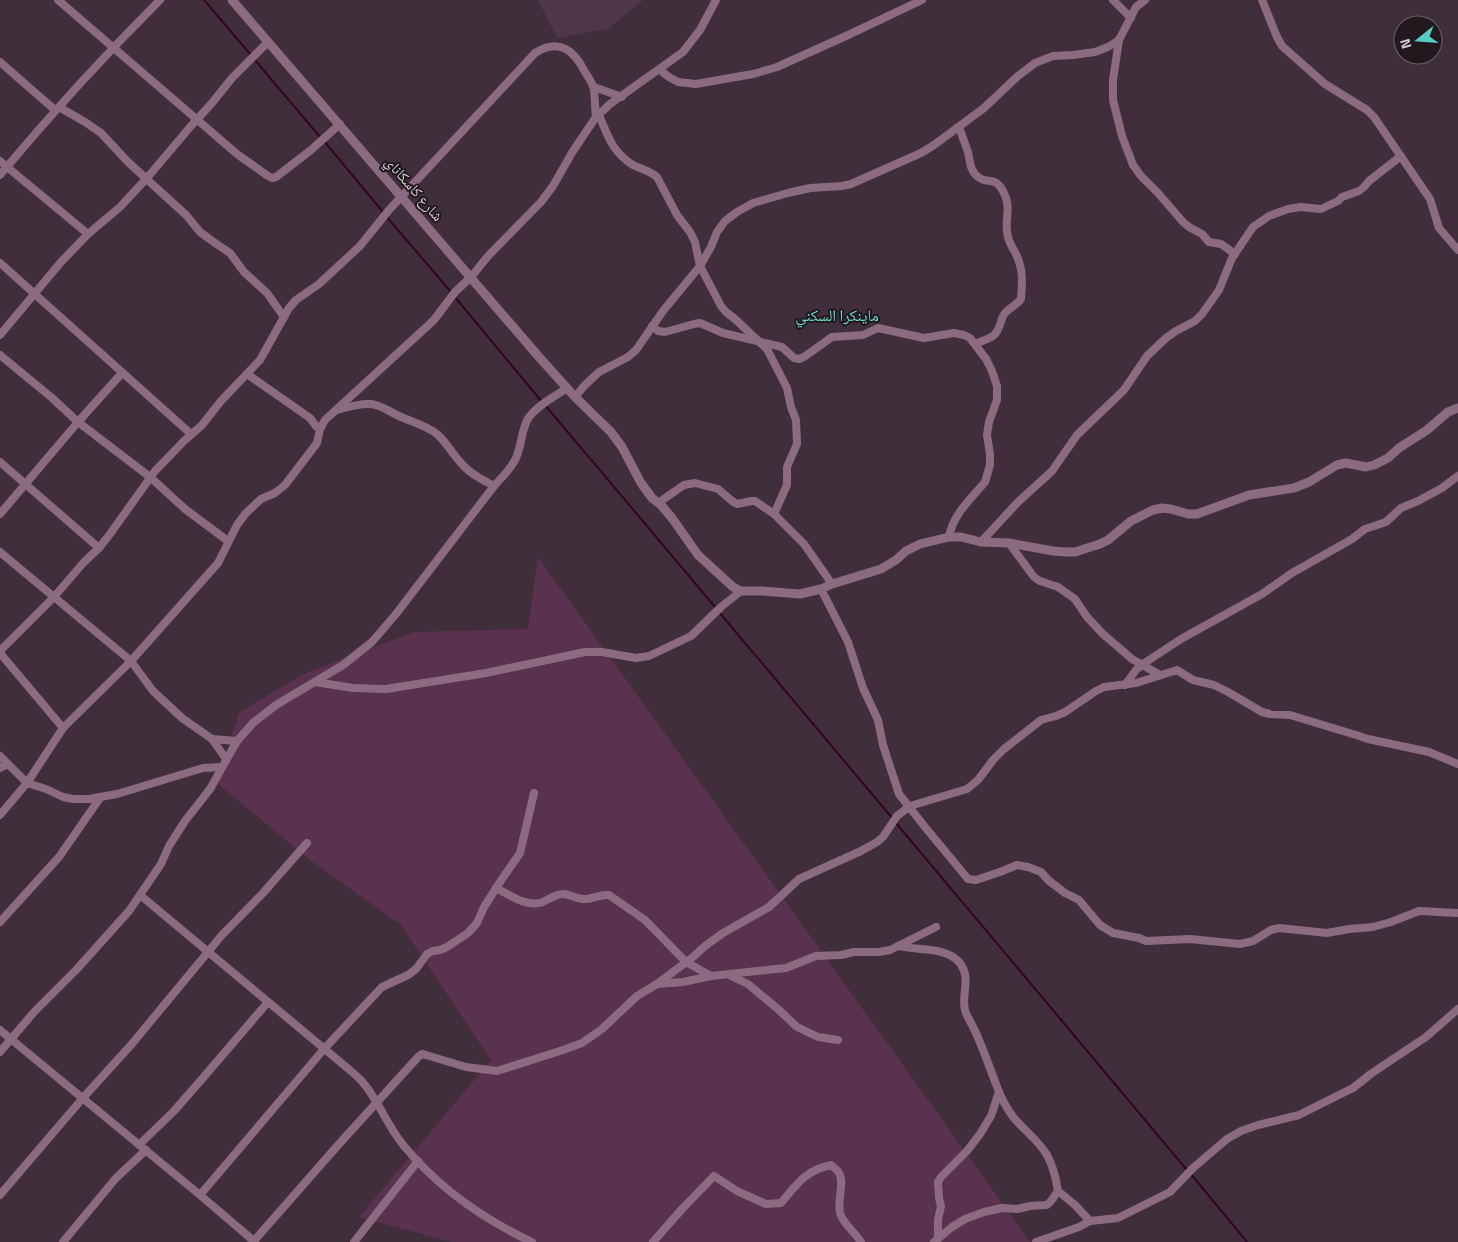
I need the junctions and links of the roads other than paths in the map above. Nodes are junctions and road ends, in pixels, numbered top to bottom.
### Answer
1 (58, 0) edge
2 (160, 0) edge
3 (232, 0) edge
4 (716, 0) edge
5 (922, 0) edge
6 (1113, 0) edge
7 (1145, 0) edge
8 (1262, 0) edge
9 (1130, 18) junction
10 (1119, 40) junction
11 (268, 42) junction
12 (112, 48) junction
13 (0, 62) edge
14 (660, 70) junction
15 (594, 87) junction
16 (622, 97) junction
17 (57, 108) junction
18 (597, 116) junction
19 (196, 120) junction
20 (340, 124) junction
21 (959, 126) junction
22 (1401, 156) junction
23 (0, 161) edge
24 (7, 167) junction
25 (0, 175) edge
26 (147, 178) junction
27 (402, 196) junction
28 (88, 234) junction
29 (1458, 250) edge
30 (1235, 254) junction
31 (0, 263) edge
32 (700, 266) junction
33 (471, 277) junction
34 (35, 293) junction
35 (284, 317) junction
36 (652, 326) junction
37 (0, 335) edge
38 (761, 342) junction
39 (976, 344) junction
40 (0, 355) edge
41 (122, 373) junction
42 (247, 374) junction
43 (567, 388) junction
44 (575, 396) junction
45 (1458, 408) edge
46 (336, 410) junction
47 (310, 418) junction
48 (325, 420) junction
49 (78, 422) junction
50 (320, 429) junction
51 (191, 434) junction
52 (0, 462) edge
53 (1458, 476) edge
54 (150, 477) junction
55 (24, 484) junction
56 (494, 486) junction
57 (658, 502) junction
58 (0, 514) edge
59 (774, 514) junction
60 (949, 537) junction
61 (228, 541) junction
62 (981, 542) junction
63 (1009, 542) junction
64 (99, 548) junction
65 (0, 552) edge
66 (832, 584) junction
67 (821, 589) junction
68 (741, 591) junction
69 (54, 596) junction
70 (0, 652) edge
71 (131, 661) junction
72 (1143, 664) junction
73 (1160, 675) junction
74 (315, 682) junction
75 (1125, 685) junction
76 (63, 728) junction
77 (212, 739) junction
78 (237, 741) junction
79 (0, 756) edge
80 (224, 763) junction
81 (8, 764) junction
82 (1458, 764) edge
83 (0, 768) edge
84 (27, 783) junction
85 (534, 793) dead end
86 (100, 798) junction
87 (910, 806) junction
88 (0, 815) edge
89 (307, 843) dead end
90 (496, 888) junction
91 (140, 895) junction
92 (1458, 913) edge
93 (0, 922) edge
94 (936, 927) dead end
95 (898, 946) junction
96 (209, 952) junction
97 (686, 962) junction
98 (729, 975) junction
99 (711, 976) junction
100 (657, 984) junction
101 (268, 1002) junction
102 (1458, 1010) edge
103 (0, 1030) edge
104 (11, 1038) junction
105 (838, 1040) dead end
106 (324, 1049) junction
107 (0, 1052) edge
108 (999, 1092) junction
109 (82, 1099) junction
110 (377, 1103) junction
111 (142, 1148) junction
112 (418, 1161) junction
113 (1058, 1191) junction
114 (0, 1194) edge
115 (200, 1195) junction
116 (1090, 1221) junction
117 (936, 1240) edge
118 (63, 1242) edge
119 (254, 1242) edge
120 (354, 1242) edge
121 (532, 1242) edge
122 (653, 1242) edge
123 (861, 1242) edge
124 (1036, 1242) edge

1 - 12 street
2 - 12 street
3 - 11 street, شارع كاسكاناي
4 - 14 street
5 - 14 street
6 - 9 street
7 - 9 street
8 - 22 street
9 - 10 street
10 - 21 street
10 - 30 street
11 - 19 street
11 - 20 street, شارع كاسكاناي
12 - 17 street
12 - 19 street
13 - 17 street
14 - 16 street
15 - 16 street
15 - 18 street
15 - 27 street
16 - 18 street
17 - 24 street
17 - 26 street
18 - 32 street
18 - 33 street
19 - 20 street
19 - 26 street
20 - 27 street, شارع كاسكاناي
21 - 32 street
21 - 39 street
22 - 29 street
22 - 30 street
23 - 24 street
24 - 25 street
24 - 28 street
26 - 28 street
26 - 35 street
27 - 33 street, شارع كاسكاناي
27 - 35 street
28 - 34 street
30 - 62 street
31 - 34 street
32 - 36 street
32 - 38 street
33 - 43 street, شارع كاسكاناي
33 - 46 street
34 - 37 street
34 - 41 street
35 - 42 street
36 - 38 street
36 - 44 street
38 - 39 street
38 - 59 street
39 - 60 street
40 - 49 street
41 - 49 street
41 - 51 street
42 - 47 street
42 - 51 street
43 - 44 street, شارع كاسكاناي
43 - 56 street
44 - 57 street, شارع كاسكاناي
45 - 63 street
46 - 48 street
46 - 56 street
47 - 48 street
47 - 50 street
48 - 50 street
49 - 54 street
49 - 55 street
50 - 61 street
51 - 54 street
52 - 55 street
53 - 72 street
54 - 61 street
54 - 64 street
55 - 58 street
55 - 64 street
56 - 74 street
57 - 59 street
57 - 68 street, شارع كاسكاناي
59 - 66 street
60 - 62 street
60 - 66 street
61 - 71 street
62 - 63 street
63 - 72 street
64 - 69 street
65 - 69 street
66 - 67 street
67 - 68 street
67 - 87 street
68 - 74 street
69 - 70 street
69 - 71 street
70 - 76 street
71 - 76 street
71 - 77 street
72 - 73 street
72 - 75 street
73 - 75 street
73 - 82 street
74 - 78 street
75 - 87 street
76 - 84 street
77 - 78 street
77 - 80 street
78 - 80 street
79 - 81 street
80 - 86 street
80 - 91 street
81 - 83 street
81 - 84 street
84 - 86 street
84 - 88 street
85 - 90 street
86 - 93 street
87 - 92 street
87 - 97 street
89 - 96 street
90 - 97 street
90 - 106 street
91 - 96 street
91 - 104 street
94 - 95 street
95 - 98 street
95 - 108 street
96 - 101 street
96 - 109 street
97 - 99 street
97 - 100 street
98 - 99 street
98 - 105 street
99 - 100 street
100 - 110 street
101 - 106 street
101 - 111 street
102 - 116 street
103 - 104 street
104 - 107 street
104 - 109 street
106 - 110 street
106 - 115 street
108 - 113 street
108 - 117 street
109 - 111 street
109 - 114 street
110 - 112 street
110 - 119 street
111 - 115 street
111 - 118 street
112 - 120 street
112 - 121 street
113 - 116 street
113 - 117 street
115 - 119 street
116 - 124 street
122 - 123 street

